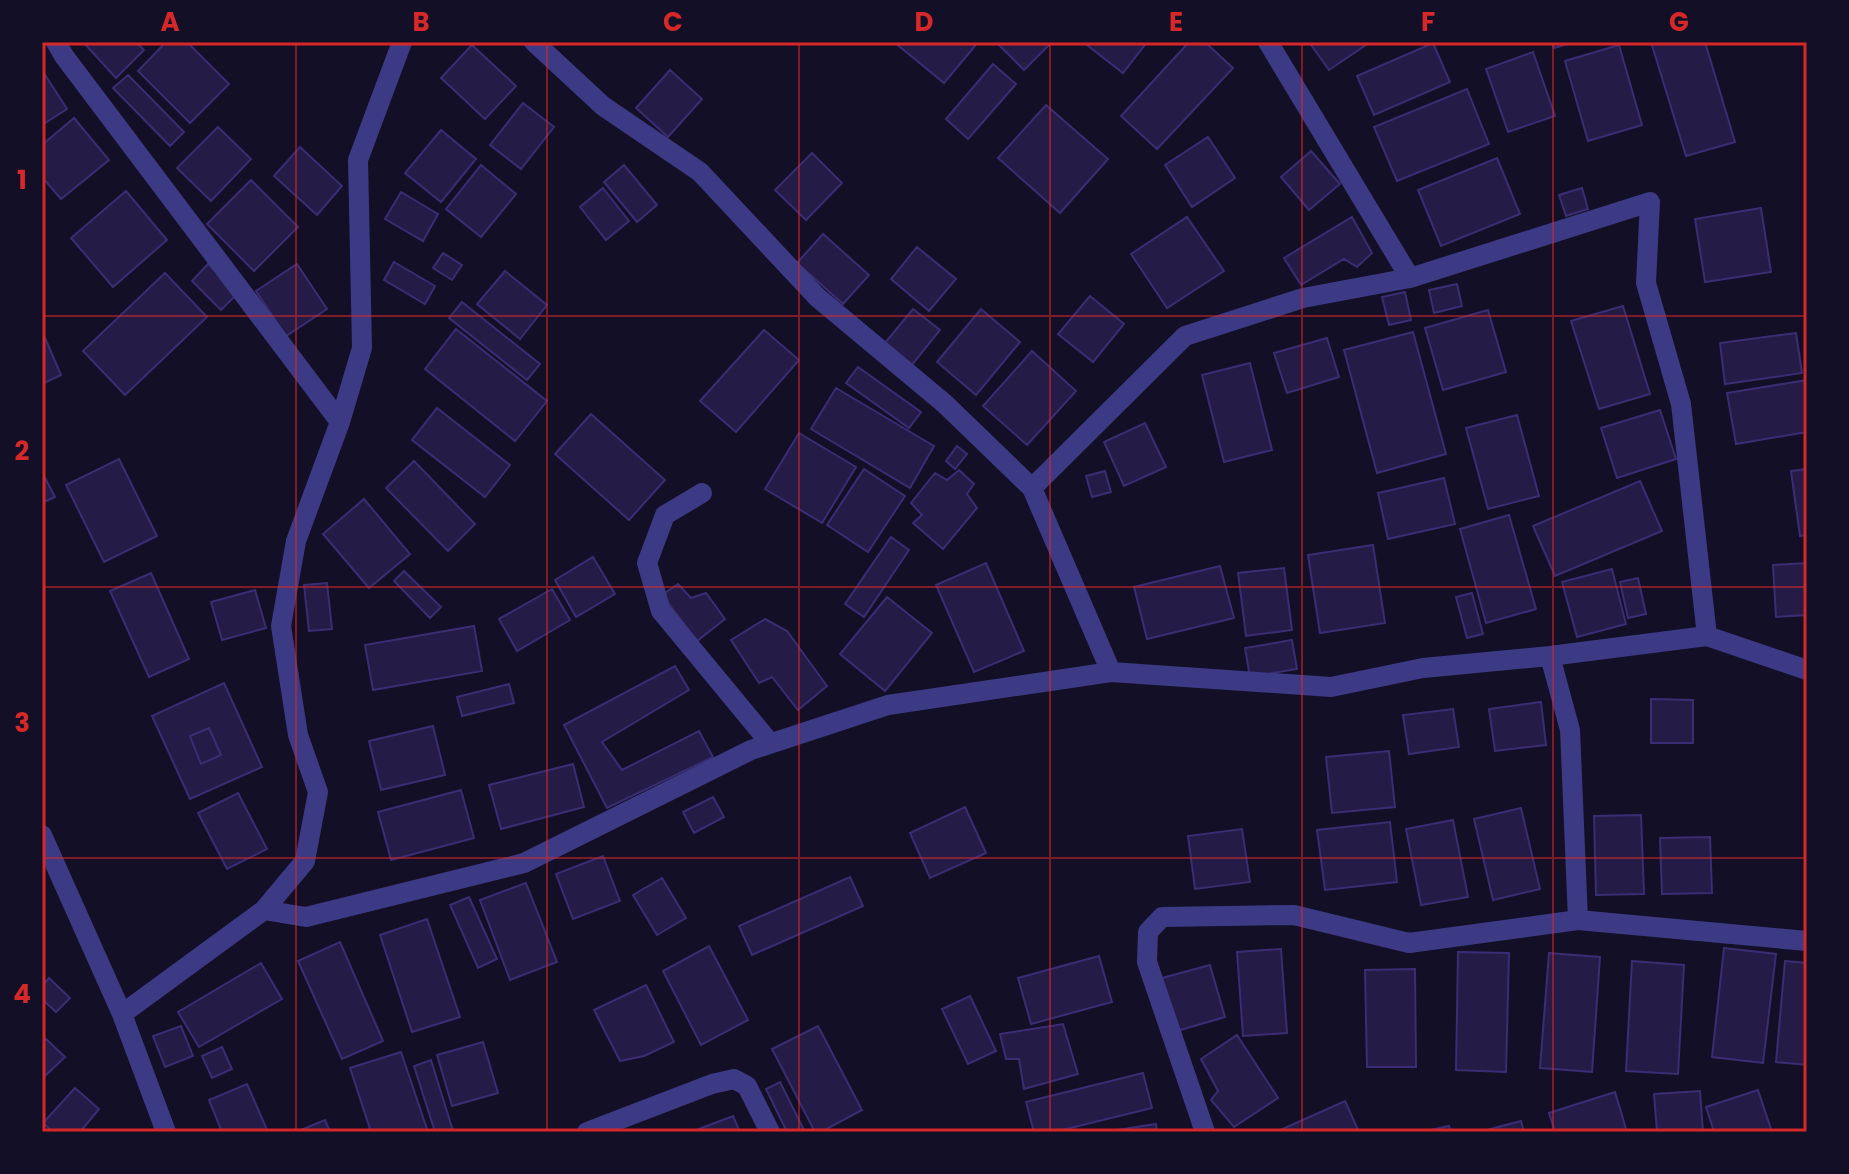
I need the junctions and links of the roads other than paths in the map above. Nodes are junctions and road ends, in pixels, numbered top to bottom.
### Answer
1 (56, 42) edge
2 (402, 42) edge
3 (534, 42) edge
4 (1268, 42) edge
5 (1410, 278) junction
6 (340, 422) junction
7 (1032, 488) junction
8 (702, 493) dead end
9 (1707, 636) junction
10 (1550, 656) junction
11 (1807, 670) edge
12 (1111, 672) junction
13 (770, 743) junction
14 (42, 835) edge
15 (264, 910) junction
16 (1578, 920) junction
17 (1807, 941) edge
18 (122, 1014) junction
19 (166, 1132) edge
20 (587, 1132) edge
21 (770, 1132) edge
22 (1205, 1132) edge

1 - 6 street
2 - 6 street
3 - 7 street
4 - 5 street
5 - 7 street
5 - 9 street
6 - 15 street
7 - 12 street
8 - 13 street
9 - 10 street
9 - 11 street
10 - 12 street
10 - 16 street
12 - 13 street
13 - 15 street
14 - 18 street
15 - 18 street
16 - 17 street
16 - 22 street
18 - 19 street
20 - 21 street

